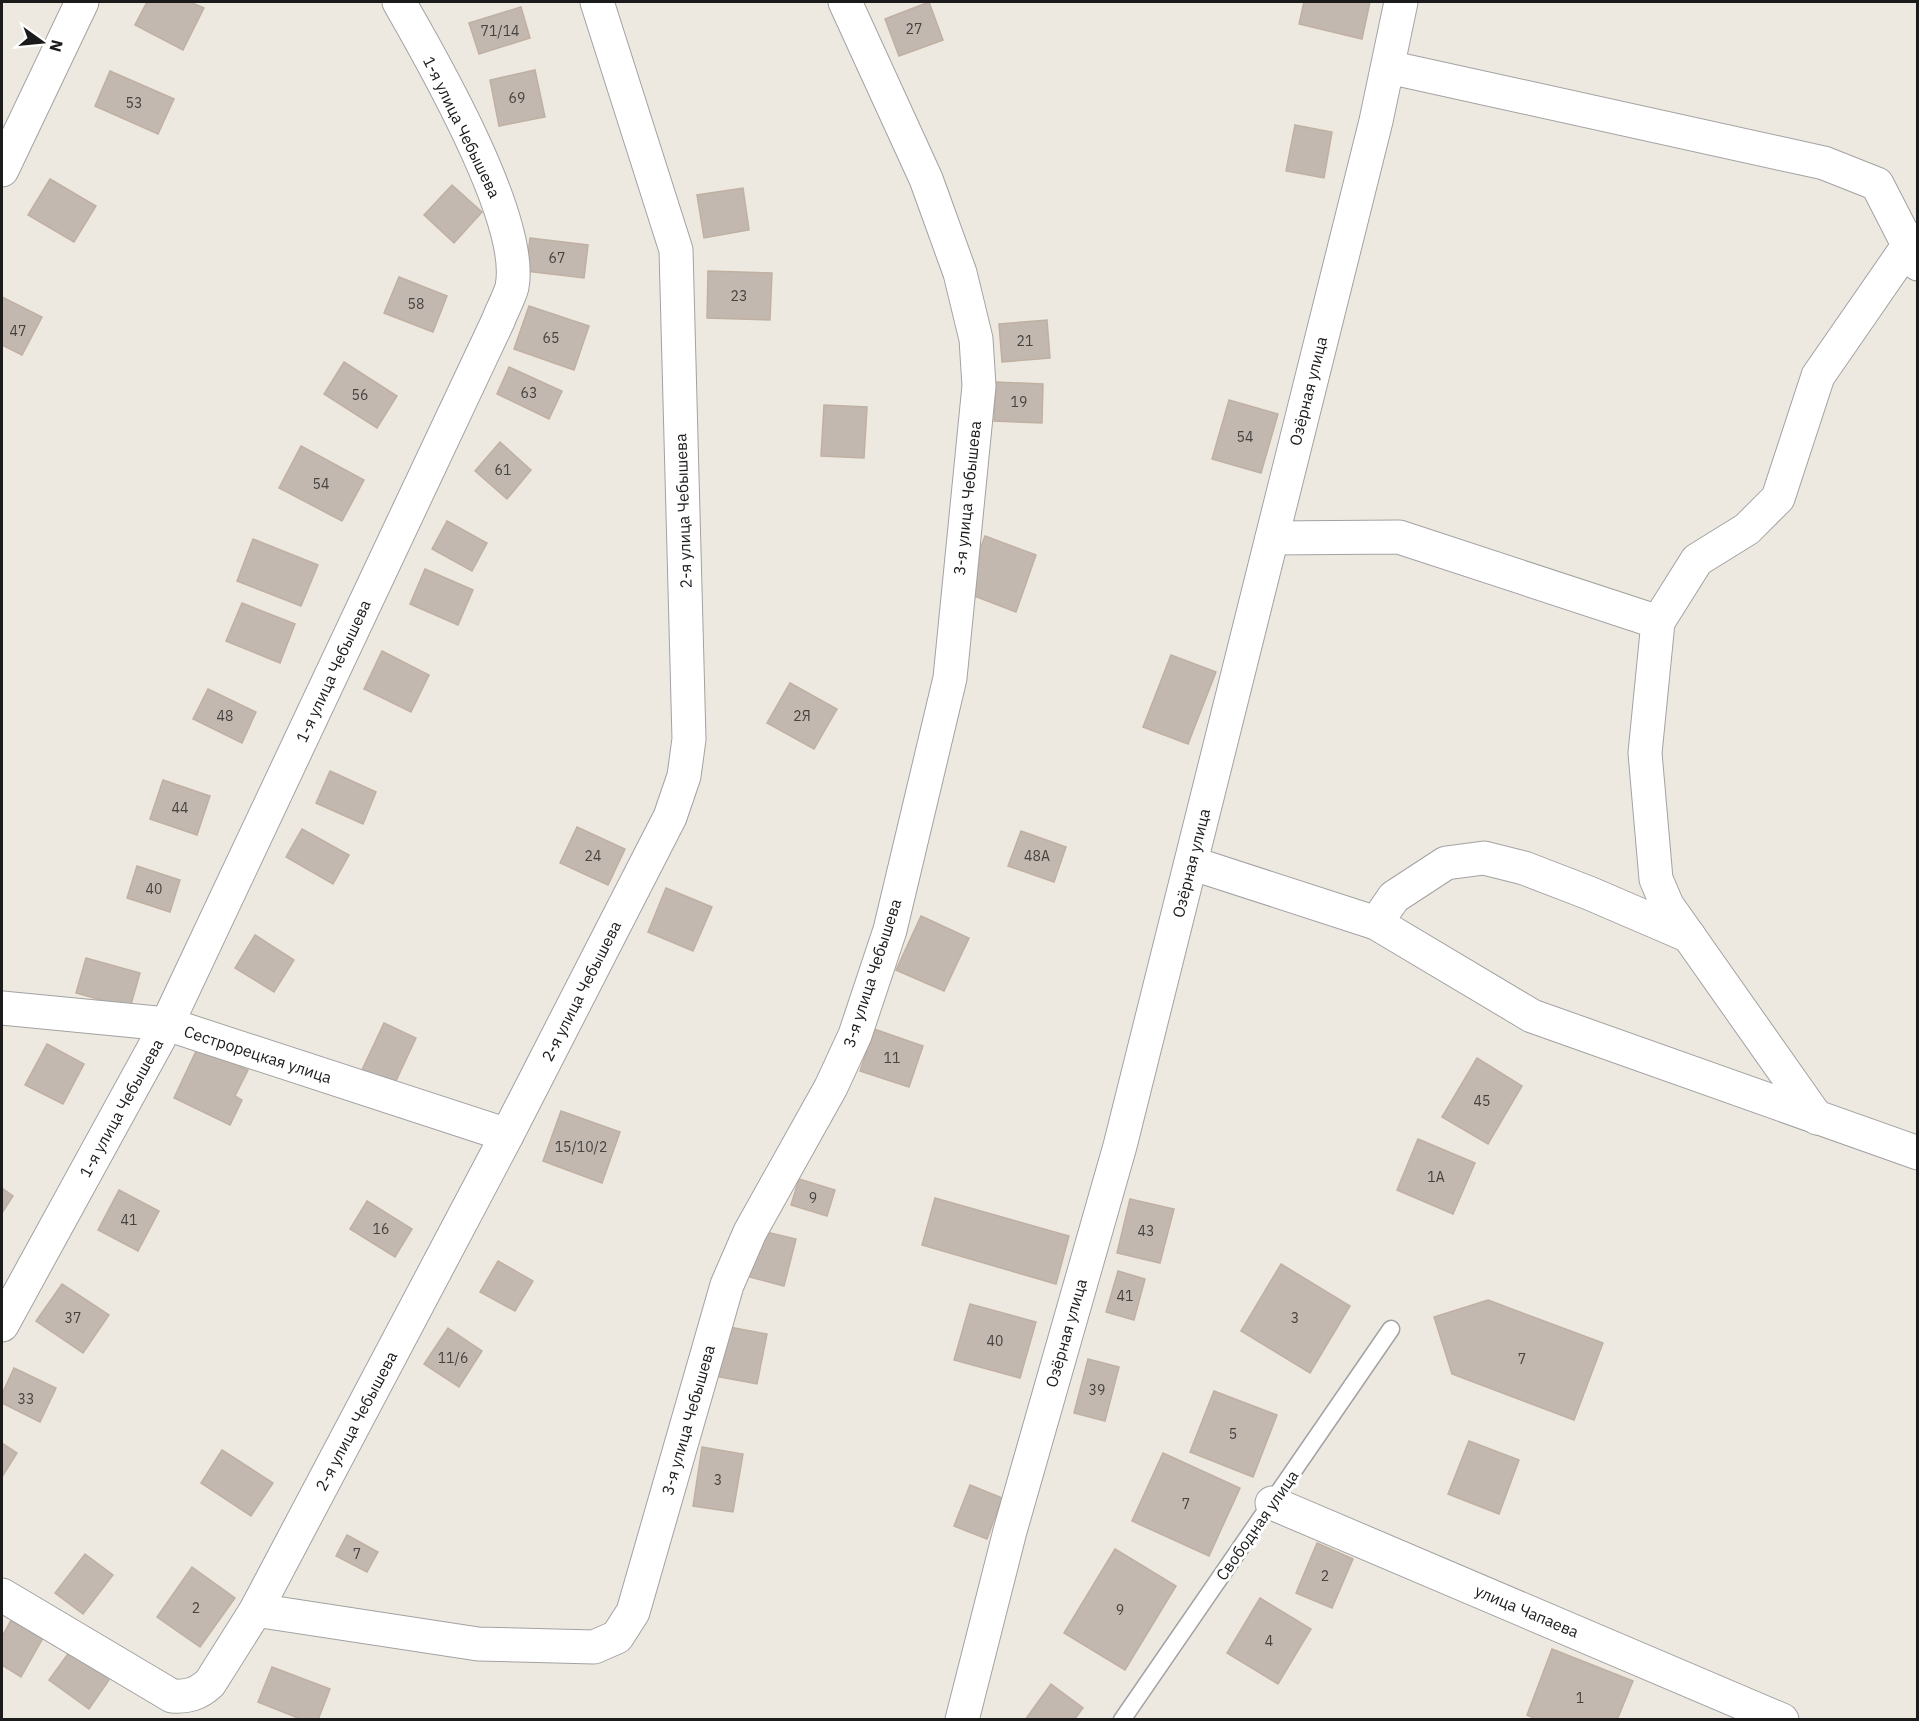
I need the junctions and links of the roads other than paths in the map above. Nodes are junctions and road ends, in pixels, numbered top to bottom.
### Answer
1 (82, 2) edge
2 (399, 2) edge
3 (597, 2) edge
4 (845, 2) edge
5 (1401, 2) edge
6 (1388, 67) junction
7 (2, 170) edge
8 (1914, 250) edge
9 (1272, 538) junction
10 (1658, 622) junction
11 (1191, 863) junction
12 (1376, 923) junction
13 (1689, 936) junction
14 (2, 1008) edge
15 (167, 1024) junction
16 (1817, 1118) junction
17 (507, 1135) junction
18 (1917, 1153) edge
19 (2, 1325) edge
20 (1391, 1329) dead end
21 (1272, 1503) junction
22 (2, 1594) edge
23 (256, 1610) junction
24 (962, 1719) edge
25 (1122, 1719) edge
26 (1782, 1719) edge

1 - 7 street
2 - 15 street, 1-я улица Чебышева
3 - 17 street, 2-я улица Чебышева
4 - 23 street, 3-я улица Чебышева
5 - 6 street, Озёрная улица
6 - 8 street
6 - 9 street, Озёрная улица
8 - 10 street
9 - 10 street
9 - 11 street, Озёрная улица
10 - 13 street
11 - 12 street
11 - 24 street, Озёрная улица
12 - 13 street
12 - 16 street
13 - 16 street
14 - 15 street, Сестрорецкая улица
15 - 17 street, Сестрорецкая улица
15 - 19 street, 1-я улица Чебышева
16 - 18 street
17 - 23 street, 2-я улица Чебышева
20 - 21 lane, Свободная улица
21 - 25 lane, Свободная улица
21 - 26 street, улица Чапаева
22 - 23 street, 2-я улица Чебышева

